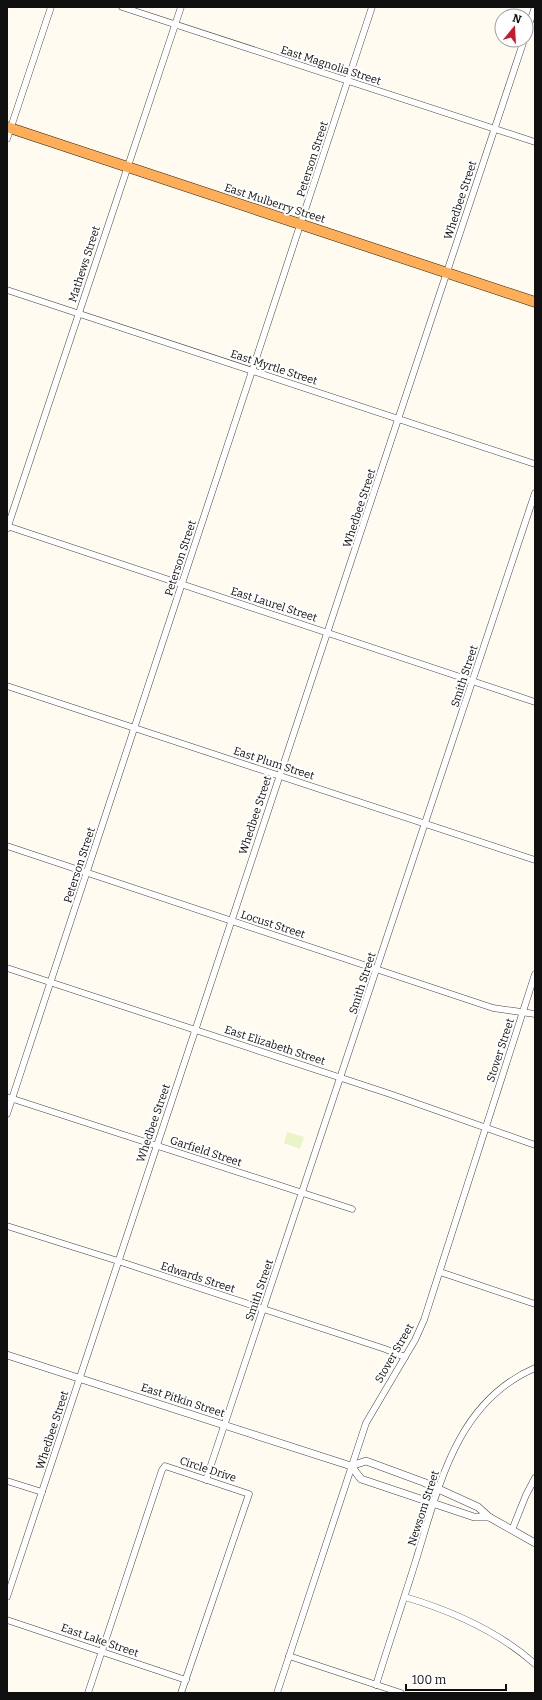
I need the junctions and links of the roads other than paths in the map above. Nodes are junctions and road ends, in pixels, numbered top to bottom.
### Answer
1 (50, 7) edge
2 (122, 7) edge
3 (181, 7) edge
4 (372, 7) edge
5 (175, 25) junction
6 (521, 48) edge
7 (348, 81) junction
8 (9, 127) edge
9 (494, 128) junction
10 (7, 139) edge
11 (535, 142) edge
12 (127, 166) junction
13 (301, 224) junction
14 (447, 272) junction
15 (7, 290) edge
16 (535, 302) edge
17 (78, 313) junction
18 (252, 371) junction
19 (399, 419) junction
20 (535, 464) edge
21 (535, 493) edge
22 (7, 527) edge
23 (182, 584) junction
24 (328, 632) junction
25 (473, 681) junction
26 (7, 686) edge
27 (535, 702) edge
28 (135, 728) junction
29 (279, 775) junction
30 (425, 824) junction
31 (7, 846) edge
32 (535, 860) edge
33 (87, 873) junction
34 (231, 921) junction
35 (7, 968) edge
36 (377, 969) junction
37 (535, 974) edge
38 (51, 983) junction
39 (522, 1012) junction
40 (535, 1014) edge
41 (195, 1030) junction
42 (340, 1078) junction
43 (10, 1098) edge
44 (7, 1114) edge
45 (486, 1128) junction
46 (156, 1144) junction
47 (535, 1145) edge
48 (303, 1193) junction
49 (352, 1209) dead end
50 (7, 1226) edge
51 (118, 1261) junction
52 (440, 1272) junction
53 (535, 1304) edge
54 (263, 1309) junction
55 (7, 1355) edge
56 (405, 1357) junction
57 (535, 1368) edge
58 (79, 1378) junction
59 (224, 1425) junction
60 (352, 1466) junction
61 (535, 1478) edge
62 (206, 1480) junction
63 (7, 1481) edge
64 (439, 1489) junction
65 (42, 1492) junction
66 (434, 1503) junction
67 (488, 1517) junction
68 (512, 1530) junction
69 (535, 1543) edge
70 (7, 1597) edge
71 (405, 1597) junction
72 (7, 1620) edge
73 (102, 1652) junction
74 (289, 1656) junction
75 (535, 1664) edge
76 (186, 1680) junction
77 (376, 1685) junction
78 (88, 1693) edge
79 (181, 1693) edge
80 (277, 1693) edge
81 (401, 1693) edge

1 - 8 street
2 - 5 street, East Magnolia Street
3 - 5 street, Mathews Street
4 - 7 street, Peterson Street
5 - 7 street, East Magnolia Street
5 - 12 street, Mathews Street
6 - 9 street, Whedbee Street
7 - 9 street, East Magnolia Street
7 - 13 street, Peterson Street
8 - 10 street
8 - 12 highway, East Mulberry Street
9 - 11 street, East Magnolia Street
9 - 14 street, Whedbee Street
12 - 13 highway, East Mulberry Street
12 - 17 street, Mathews Street
13 - 14 highway, East Mulberry Street
13 - 18 street, Peterson Street
14 - 16 highway, East Mulberry Street
14 - 19 street, Whedbee Street
15 - 17 street, East Myrtle Street
17 - 18 street, East Myrtle Street
17 - 22 street, Mathews Street
18 - 19 street, East Myrtle Street
18 - 23 street, Peterson Street
19 - 20 street, East Myrtle Street
19 - 24 street, Whedbee Street
21 - 25 street, Smith Street
22 - 23 street, East Laurel Street
23 - 24 street, East Laurel Street
23 - 28 street, Peterson Street
24 - 25 street, East Laurel Street
24 - 29 street, Whedbee Street
25 - 27 street, East Laurel Street
25 - 30 street, Smith Street
26 - 28 street, East Plum Street
28 - 29 street, East Plum Street
28 - 33 street, Peterson Street
29 - 30 street, East Plum Street
29 - 34 street, Whedbee Street
30 - 32 street, East Plum Street
30 - 36 street, Smith Street
31 - 33 street, Locust Street
33 - 34 street, Locust Street
33 - 38 street, Peterson Street
34 - 36 street, Locust Street
34 - 41 street, Whedbee Street
35 - 38 street, East Elizabeth Street
36 - 39 street, Locust Street
36 - 42 street, Smith Street
37 - 39 street, Stover Street
38 - 41 street, East Elizabeth Street
38 - 43 street, Peterson Street
39 - 40 street, Locust Street
39 - 45 street, Stover Street
41 - 42 street, East Elizabeth Street
41 - 46 street, Whedbee Street
42 - 45 street, East Elizabeth Street
42 - 48 street, Smith Street
43 - 44 street, Peterson Street
43 - 46 street, Garfield Street
45 - 47 street, East Elizabeth Street
45 - 52 street, Stover Street
46 - 48 street, Garfield Street
46 - 51 street, Whedbee Street
48 - 49 street, Garfield Street
48 - 54 street, Smith Street
50 - 51 street, Edwards Street
51 - 54 street, Edwards Street
51 - 58 street, Whedbee Street
52 - 53 street
52 - 56 street, Stover Street
54 - 56 street, Edwards Street
54 - 59 street, Smith Street
55 - 58 street, East Pitkin Street
56 - 60 street, Stover Street
57 - 64 street, Newsom Street
58 - 59 street, East Pitkin Street
58 - 65 street, Whedbee Street
59 - 60 street, East Pitkin Street
59 - 62 street, Smith Street
60 - 64 street, East Pitkin Street
60 - 66 street, East Pitkin Street
60 - 74 street, Stover Street
61 - 68 street
62 - 73 street, Circle Drive
62 - 76 street, Circle Drive
63 - 65 street
64 - 66 street, Newsom Street
64 - 67 street, East Pitkin Street
65 - 70 street, Whedbee Street
66 - 67 street, East Pitkin Street
66 - 71 street, Newsom Street
67 - 68 street, East Pitkin Street
68 - 69 street, East Pitkin Street
71 - 75 street
71 - 77 street, Newsom Street
72 - 73 street, East Lake Street
73 - 76 street, East Lake Street
73 - 78 street, Circle Drive
74 - 77 street
74 - 80 street, Stover Street
76 - 79 street, Circle Drive
77 - 81 street

